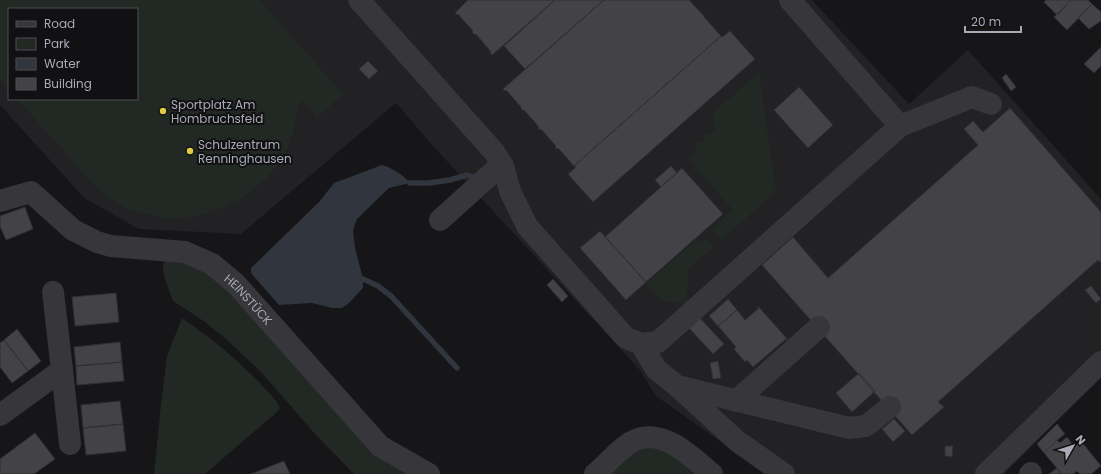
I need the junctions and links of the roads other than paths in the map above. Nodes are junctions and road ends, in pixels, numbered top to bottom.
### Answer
1 (359, 0) edge
2 (790, 0) edge
3 (991, 104) dead end
4 (900, 126) junction
5 (502, 164) junction
6 (0, 201) edge
7 (440, 220) dead end
8 (53, 292) dead end
9 (818, 327) dead end
10 (641, 344) junction
11 (1101, 362) edge
12 (62, 370) junction
13 (677, 386) junction
14 (736, 401) junction
15 (890, 407) dead end
16 (0, 414) edge
17 (70, 444) dead end
18 (428, 474) edge
19 (595, 474) edge
20 (712, 474) edge
21 (784, 474) edge
22 (986, 474) edge

1 - 5 street
2 - 4 street
3 - 4 street
4 - 10 street
5 - 7 street
5 - 10 street
6 - 18 street, HEINSTÜCK
8 - 12 street
9 - 14 street
10 - 13 street
11 - 22 street
12 - 16 street
12 - 17 street
13 - 14 street
13 - 21 street
14 - 15 street
19 - 20 street

